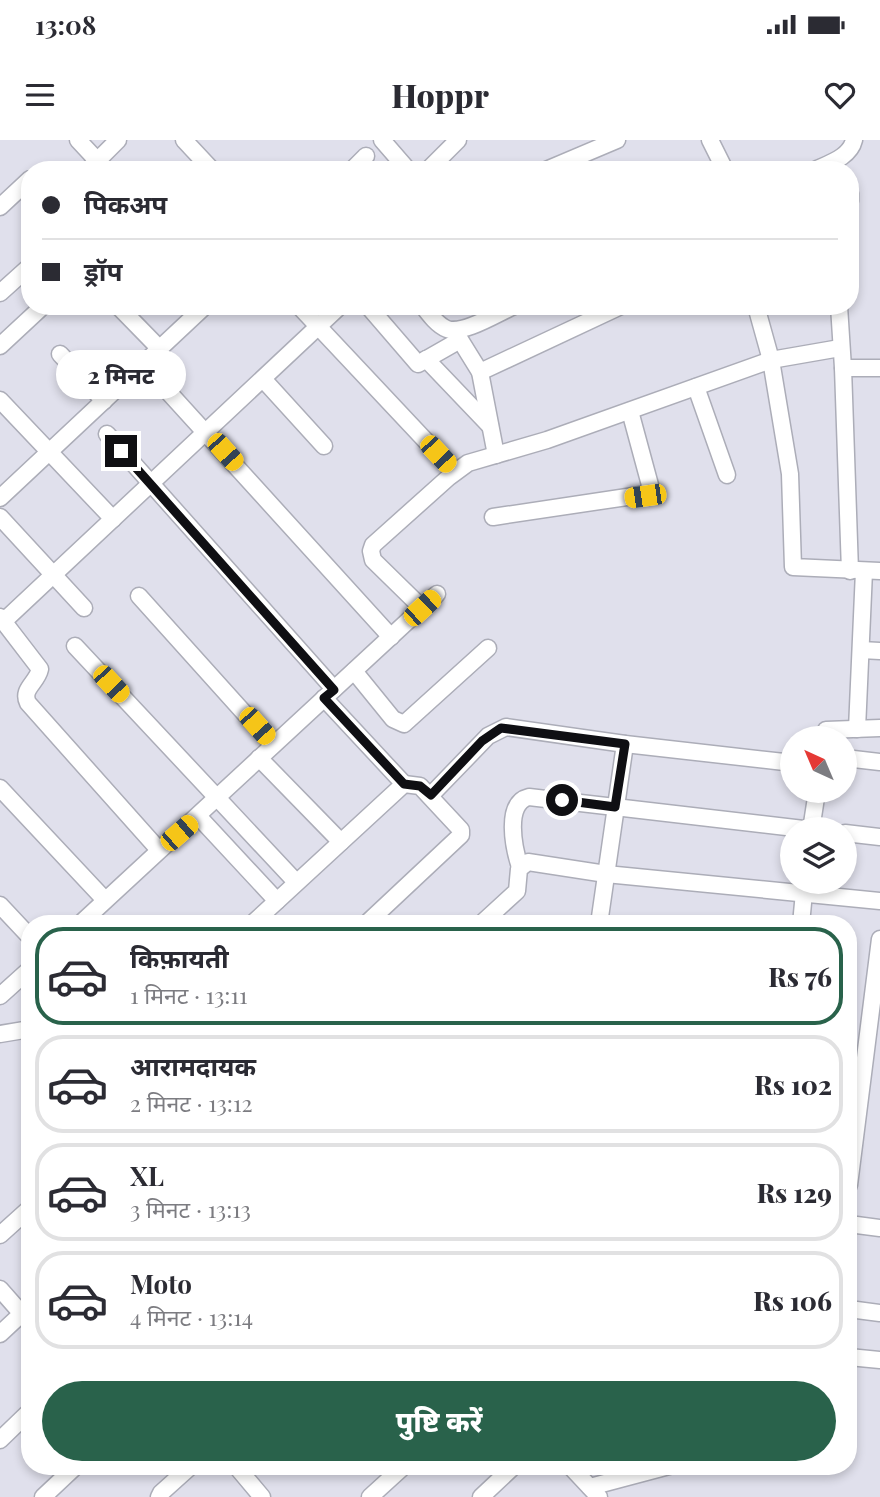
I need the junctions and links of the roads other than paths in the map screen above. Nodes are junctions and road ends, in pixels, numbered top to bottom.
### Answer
1 (78, 140) edge
2 (118, 140) edge
3 (184, 140) edge
4 (383, 140) edge
5 (458, 140) edge
6 (617, 140) edge
7 (710, 140) edge
8 (854, 140) edge
9 (366, 156) dead end
10 (93, 161) edge
11 (102, 161) edge
12 (204, 161) edge
13 (361, 161) edge
14 (400, 161) edge
15 (437, 161) edge
16 (567, 161) edge
17 (720, 161) edge
18 (844, 161) edge
19 (21, 187) edge
20 (0, 207) edge
21 (21, 274) edge
22 (0, 293) edge
23 (33, 315) edge
24 (127, 315) edge
25 (196, 315) edge
26 (308, 315) edge
27 (331, 315) edge
28 (376, 315) edge
29 (431, 315) edge
30 (494, 315) edge
31 (602, 315) edge
32 (758, 315) edge
33 (839, 315) edge
34 (319, 326) junction
35 (457, 335) junction
36 (0, 346) edge
37 (840, 348) junction
38 (160, 349) junction
39 (60, 354) dead end
40 (426, 359) junction
41 (771, 360) junction
42 (143, 364) junction
43 (880, 368) edge
44 (843, 369) junction
45 (480, 372) junction
46 (263, 379) junction
47 (696, 387) junction
48 (0, 400) edge
49 (104, 401) junction
50 (631, 411) junction
51 (490, 426) junction
52 (206, 432) junction
53 (107, 434) dead end
54 (324, 446) dead end
55 (49, 452) junction
56 (496, 455) junction
57 (455, 472) junction
58 (727, 475) dead end
59 (150, 484) junction
60 (0, 498) edge
61 (0, 517) edge
62 (493, 517) dead end
63 (113, 519) junction
64 (865, 571) edge
65 (53, 575) junction
66 (437, 594) dead end
67 (139, 596) dead end
68 (84, 608) dead end
69 (422, 608) junction
70 (2, 619) edge
71 (390, 637) junction
72 (75, 646) dead end
73 (488, 648) dead end
74 (861, 650) junction
75 (880, 650) edge
76 (354, 671) junction
77 (329, 694) junction
78 (857, 726) edge
79 (858, 729) edge
80 (880, 729) edge
81 (625, 744) junction
82 (273, 745) junction
83 (259, 758) junction
84 (858, 759) edge
85 (780, 762) edge
86 (880, 762) edge
87 (404, 784) junction
88 (0, 788) edge
89 (431, 795) junction
90 (217, 797) junction
91 (615, 807) junction
92 (198, 816) junction
93 (780, 825) edge
94 (857, 834) edge
95 (880, 837) edge
96 (341, 842) junction
97 (159, 850) junction
98 (520, 867) junction
99 (606, 874) junction
100 (296, 882) junction
101 (780, 885) edge
102 (804, 894) edge
103 (842, 894) edge
104 (105, 900) junction
105 (277, 901) junction
106 (880, 901) edge
107 (0, 905) edge
108 (89, 915) edge
109 (262, 915) edge
110 (376, 915) edge
111 (491, 915) edge
112 (600, 915) edge
113 (802, 915) edge
114 (21, 927) edge
115 (880, 939) edge
116 (21, 977) edge
117 (0, 996) edge
118 (21, 1030) edge
119 (0, 1034) edge
120 (857, 1122) edge
121 (21, 1216) edge
122 (857, 1225) edge
123 (880, 1228) edge
124 (0, 1235) edge
125 (0, 1289) edge
126 (21, 1306) edge
127 (857, 1310) edge
128 (880, 1313) edge
129 (21, 1315) edge
130 (0, 1334) edge
131 (857, 1358) edge
132 (880, 1360) edge
133 (21, 1420) edge
134 (0, 1440) edge
135 (66, 1475) edge
136 (182, 1475) edge
137 (244, 1475) edge
138 (394, 1475) edge
139 (504, 1475) edge
140 (578, 1475) edge
141 (646, 1475) edge
142 (596, 1494) edge
143 (43, 1497) edge
144 (159, 1497) edge
145 (262, 1497) edge
146 (370, 1497) edge
147 (481, 1497) edge

1 - 10 street
2 - 11 street
3 - 12 street
4 - 14 street
5 - 15 street
6 - 16 street
7 - 17 street
8 - 18 street
9 - 13 street
19 - 20 street
21 - 22 street
23 - 36 street
24 - 38 street
25 - 38 street
26 - 34 street
27 - 34 street
28 - 40 street
29 - 35 street
30 - 35 street
31 - 45 street
32 - 41 street
33 - 37 street
34 - 46 street
34 - 57 street
35 - 40 street
35 - 45 street
37 - 41 street
37 - 44 street
38 - 42 street
39 - 49 street
40 - 51 street
41 - 47 street
41 - 64 street
42 - 49 street
42 - 52 street
43 - 44 street
44 - 64 street
45 - 51 street
46 - 52 street
46 - 54 street
47 - 50 street
47 - 58 street
48 - 55 street
49 - 55 street
50 - 56 street
50 - 62 street
51 - 56 street
52 - 59 street
52 - 71 street
53 - 59 street
55 - 60 street
55 - 63 street
56 - 57 street
57 - 69 street
59 - 63 street
59 - 77 street
61 - 65 street
63 - 65 street
64 - 74 street
65 - 68 street
65 - 70 street
66 - 69 street
67 - 82 street
69 - 71 street
70 - 97 street
71 - 76 street
72 - 90 street
73 - 76 street
74 - 75 street
74 - 78 street
76 - 77 street
77 - 82 street
77 - 87 street
79 - 80 street
81 - 85 street
81 - 89 street
81 - 91 street
82 - 83 street
83 - 90 street
83 - 96 street
84 - 86 street
87 - 89 street
87 - 96 street
88 - 104 street
89 - 110 street
90 - 92 street
90 - 100 street
91 - 93 street
91 - 98 street
91 - 99 street
92 - 97 street
92 - 105 street
94 - 95 street
96 - 100 street
97 - 104 street
98 - 99 street
98 - 111 street
99 - 101 street
99 - 112 street
100 - 105 street
102 - 113 street
103 - 106 street
104 - 108 street
105 - 109 street
107 - 114 street
115 - 120 street
116 - 117 street
118 - 119 street
121 - 124 street
122 - 123 street
125 - 126 street
127 - 128 street
129 - 130 street
131 - 132 street
133 - 134 street
135 - 143 street
136 - 144 street
137 - 145 street
138 - 146 street
139 - 147 street
140 - 142 street
141 - 142 street

